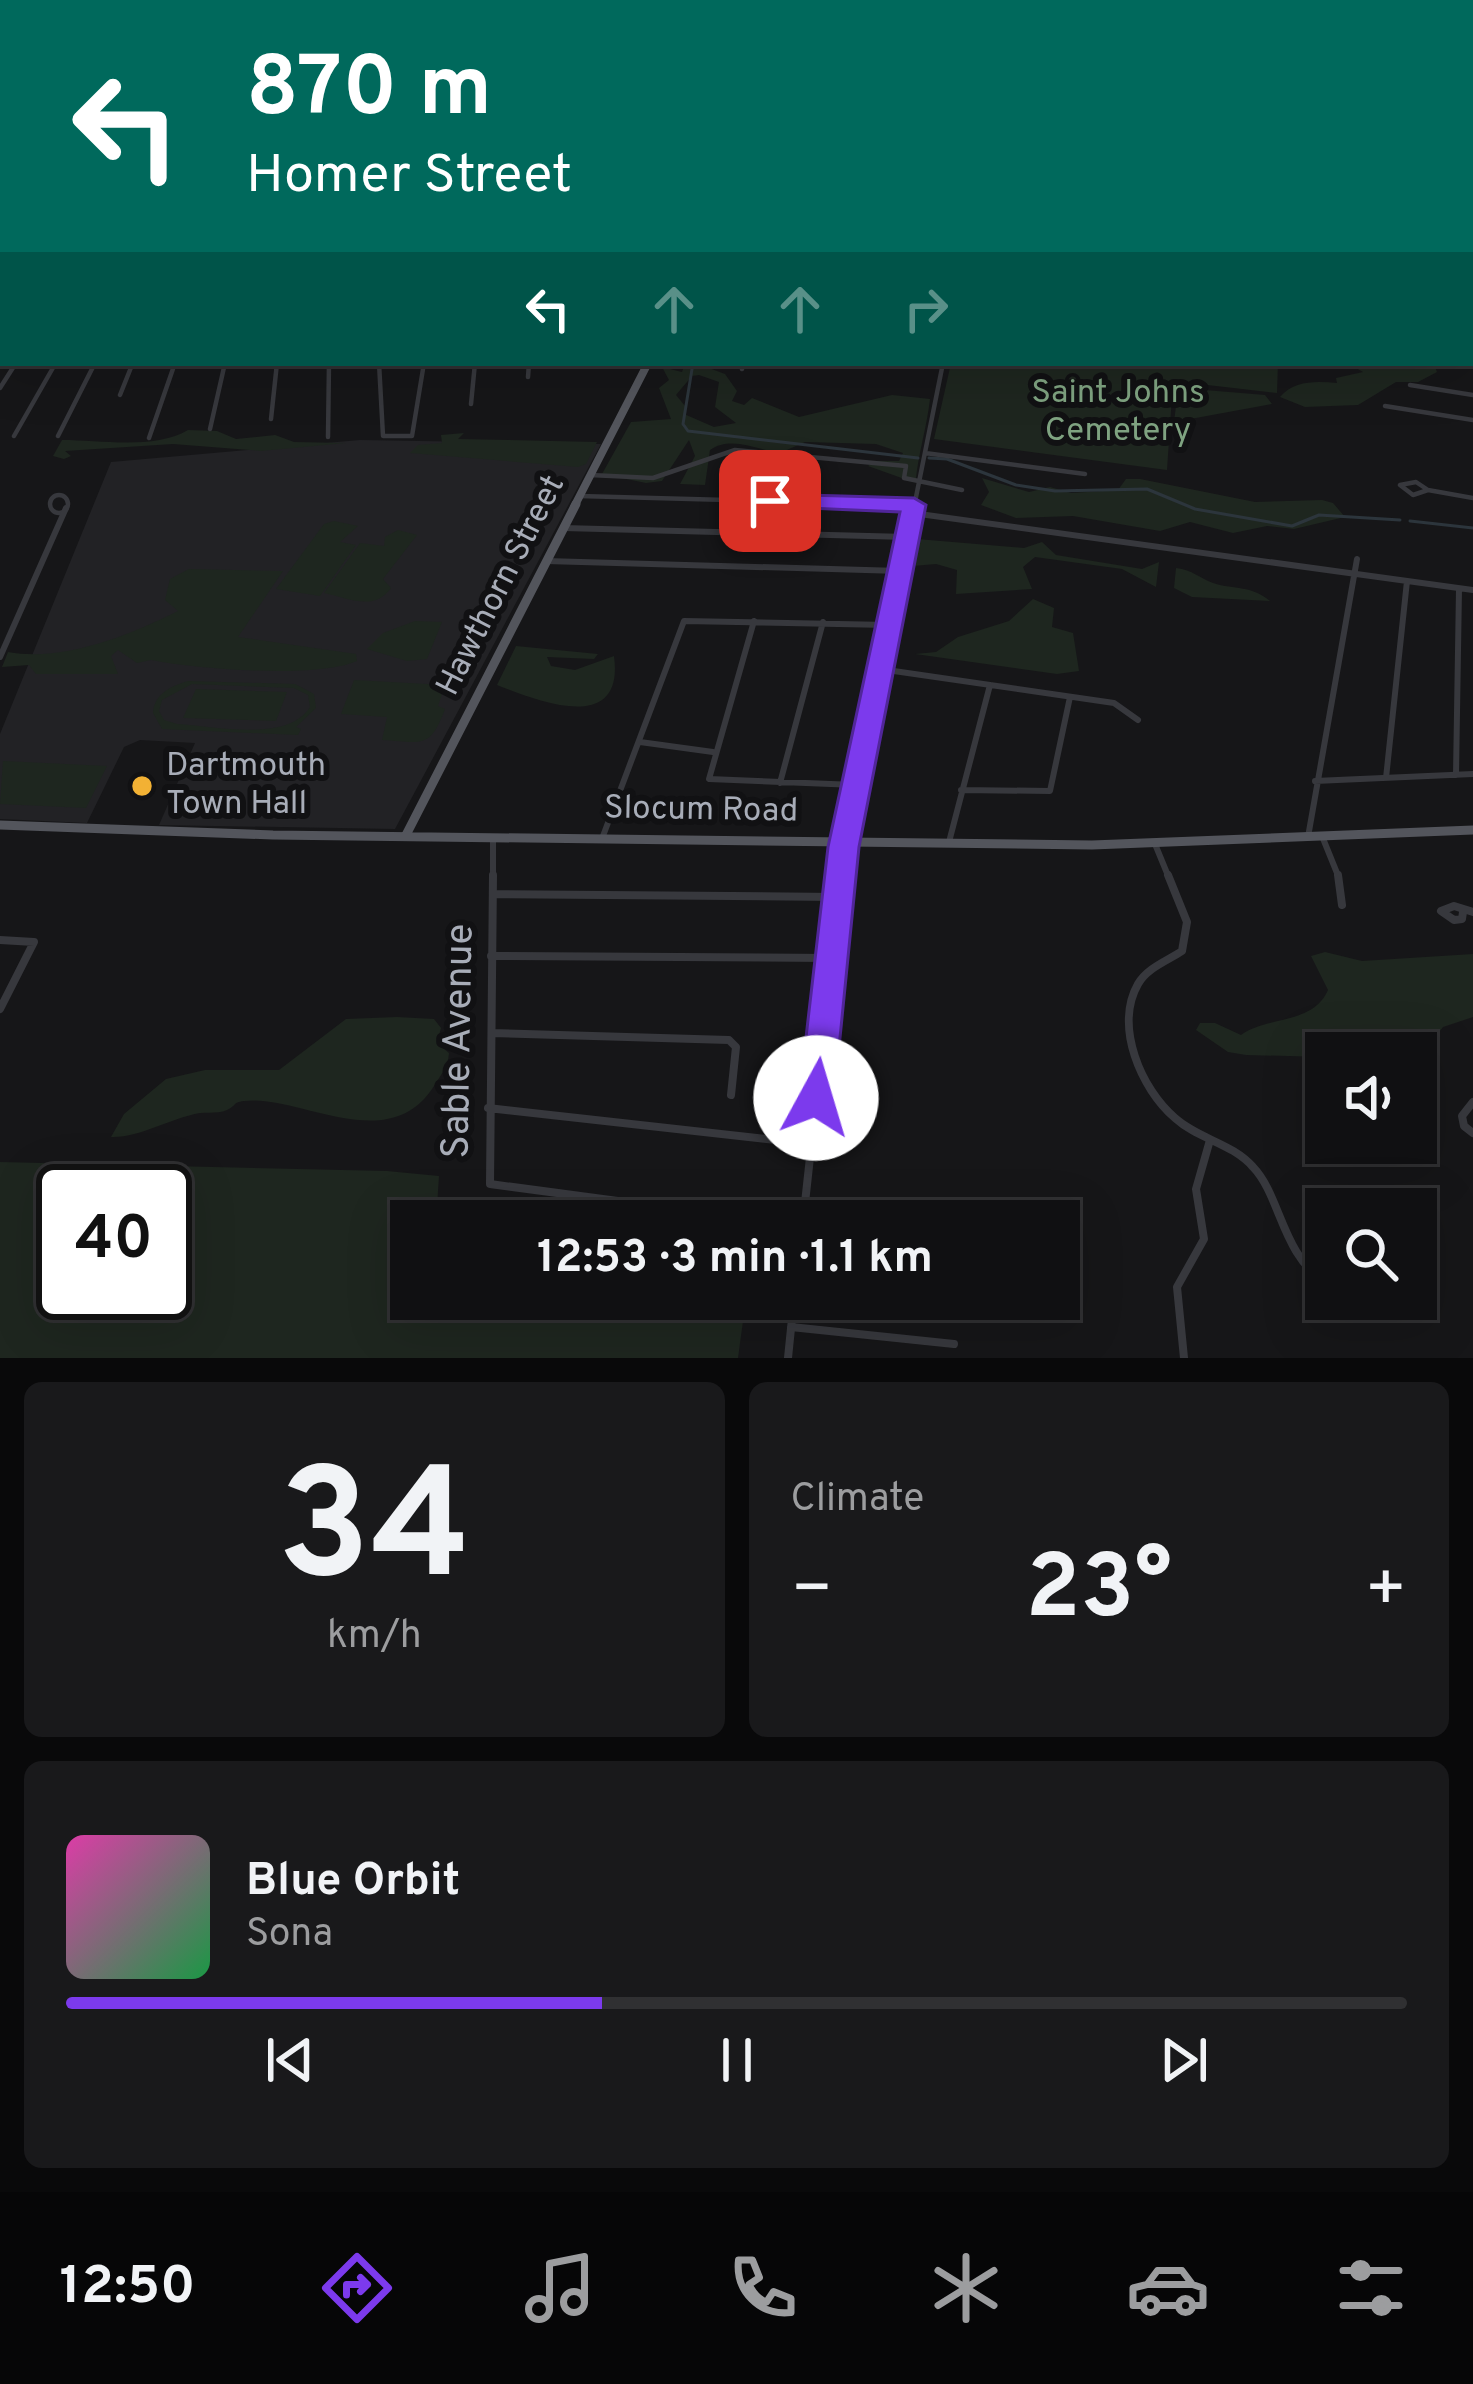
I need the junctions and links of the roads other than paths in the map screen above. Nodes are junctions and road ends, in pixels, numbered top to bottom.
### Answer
1 (54, 366) edge
2 (93, 366) edge
3 (132, 366) edge
4 (174, 366) edge
5 (224, 366) edge
6 (277, 366) edge
7 (329, 366) edge
8 (379, 366) edge
9 (424, 366) edge
10 (475, 366) edge
11 (529, 366) edge
12 (646, 366) edge
13 (944, 366) edge
14 (528, 376) dead end
15 (1410, 386) dead end
16 (120, 395) dead end
17 (1473, 395) edge
18 (470, 404) dead end
19 (1384, 406) dead end
20 (271, 419) dead end
21 (1473, 420) edge
22 (210, 429) dead end
23 (14, 436) dead end
24 (58, 436) dead end
25 (328, 437) dead end
26 (149, 438) dead end
27 (925, 453) junction
28 (1085, 474) dead end
29 (590, 476) junction
30 (918, 483) junction
31 (962, 490) dead end
32 (1429, 490) dead end
33 (579, 496) junction
34 (1473, 498) edge
35 (66, 508) dead end
36 (913, 509) junction
37 (563, 528) junction
38 (907, 537) junction
39 (1357, 560) dead end
40 (546, 561) junction
41 (900, 571) junction
42 (1355, 574) junction
43 (1406, 581) junction
44 (1460, 589) junction
45 (1473, 590) edge
46 (754, 621) junction
47 (823, 622) junction
48 (889, 625) junction
49 (0, 657) edge
50 (880, 669) junction
51 (990, 685) junction
52 (1070, 697) junction
53 (1138, 720) dead end
54 (639, 742) junction
55 (713, 752) junction
56 (1473, 774) edge
57 (1456, 775) junction
58 (1386, 778) junction
59 (1315, 781) junction
60 (780, 783) junction
61 (856, 785) junction
62 (962, 790) junction
63 (0, 825) edge
64 (1472, 831) edge
65 (406, 835) junction
66 (493, 835) junction
67 (603, 836) junction
68 (1315, 837) junction
69 (845, 841) junction
70 (949, 842) junction
71 (1155, 844) junction
72 (492, 894) junction
73 (838, 897) junction
74 (1342, 904) dead end
75 (0, 940) edge
76 (491, 956) junction
77 (831, 958) junction
78 (0, 1009) edge
79 (490, 1033) junction
80 (730, 1095) dead end
81 (1473, 1103) edge
82 (488, 1108) junction
83 (1473, 1133) edge
84 (1210, 1140) junction
85 (811, 1144) junction
86 (600, 1200) edge
87 (805, 1200) edge
88 (1305, 1254) edge
89 (792, 1320) edge
90 (791, 1327) junction
91 (954, 1344) dead end
92 (788, 1358) edge
93 (1184, 1358) edge

1 - 23 street
2 - 24 street
3 - 16 street
4 - 26 street
5 - 22 street
6 - 20 street
7 - 25 street
8 - 9 street
10 - 18 street
11 - 14 street
12 - 29 main road, Hawthorn Street
13 - 27 street
15 - 17 street
19 - 21 street
27 - 28 street
27 - 30 street
29 - 30 street
29 - 33 main road, Hawthorn Street
30 - 31 street
30 - 36 street
32 - 34 street
33 - 36 street
33 - 37 main road, Hawthorn Street
35 - 49 street
36 - 38 street
36 - 42 street
37 - 38 street
37 - 40 main road, Hawthorn Street
38 - 41 street
39 - 42 street
40 - 41 street
40 - 65 main road, Hawthorn Street
41 - 48 street
42 - 43 street
42 - 59 street
43 - 44 street
43 - 58 street
44 - 45 street
44 - 57 street
46 - 47 street
46 - 54 street
46 - 55 street
47 - 48 street
47 - 60 street
48 - 50 street
50 - 51 street
50 - 61 street
51 - 52 street
51 - 62 street
52 - 53 street
52 - 62 street
54 - 55 street
54 - 67 street
55 - 60 street
56 - 57 street
57 - 58 street
58 - 59 street
59 - 68 street
60 - 61 street
61 - 69 street
62 - 70 street
63 - 65 main road, Slocum Road
64 - 68 main road, Slocum Road
65 - 66 main road, Slocum Road
66 - 67 main road, Slocum Road
66 - 72 street, Sable Avenue
67 - 69 main road, Slocum Road
68 - 71 main road, Slocum Road
68 - 74 street
69 - 70 main road, Slocum Road
69 - 73 street
70 - 71 main road, Slocum Road
71 - 84 street
72 - 73 street
72 - 76 street, Sable Avenue
73 - 77 street
75 - 78 street
76 - 77 street
76 - 79 street, Sable Avenue
77 - 85 street
79 - 80 street
79 - 82 street, Sable Avenue
81 - 83 street
82 - 85 street
82 - 86 street, Sable Avenue
84 - 88 street
84 - 93 street
85 - 87 street
89 - 90 street
90 - 91 street
90 - 92 street

